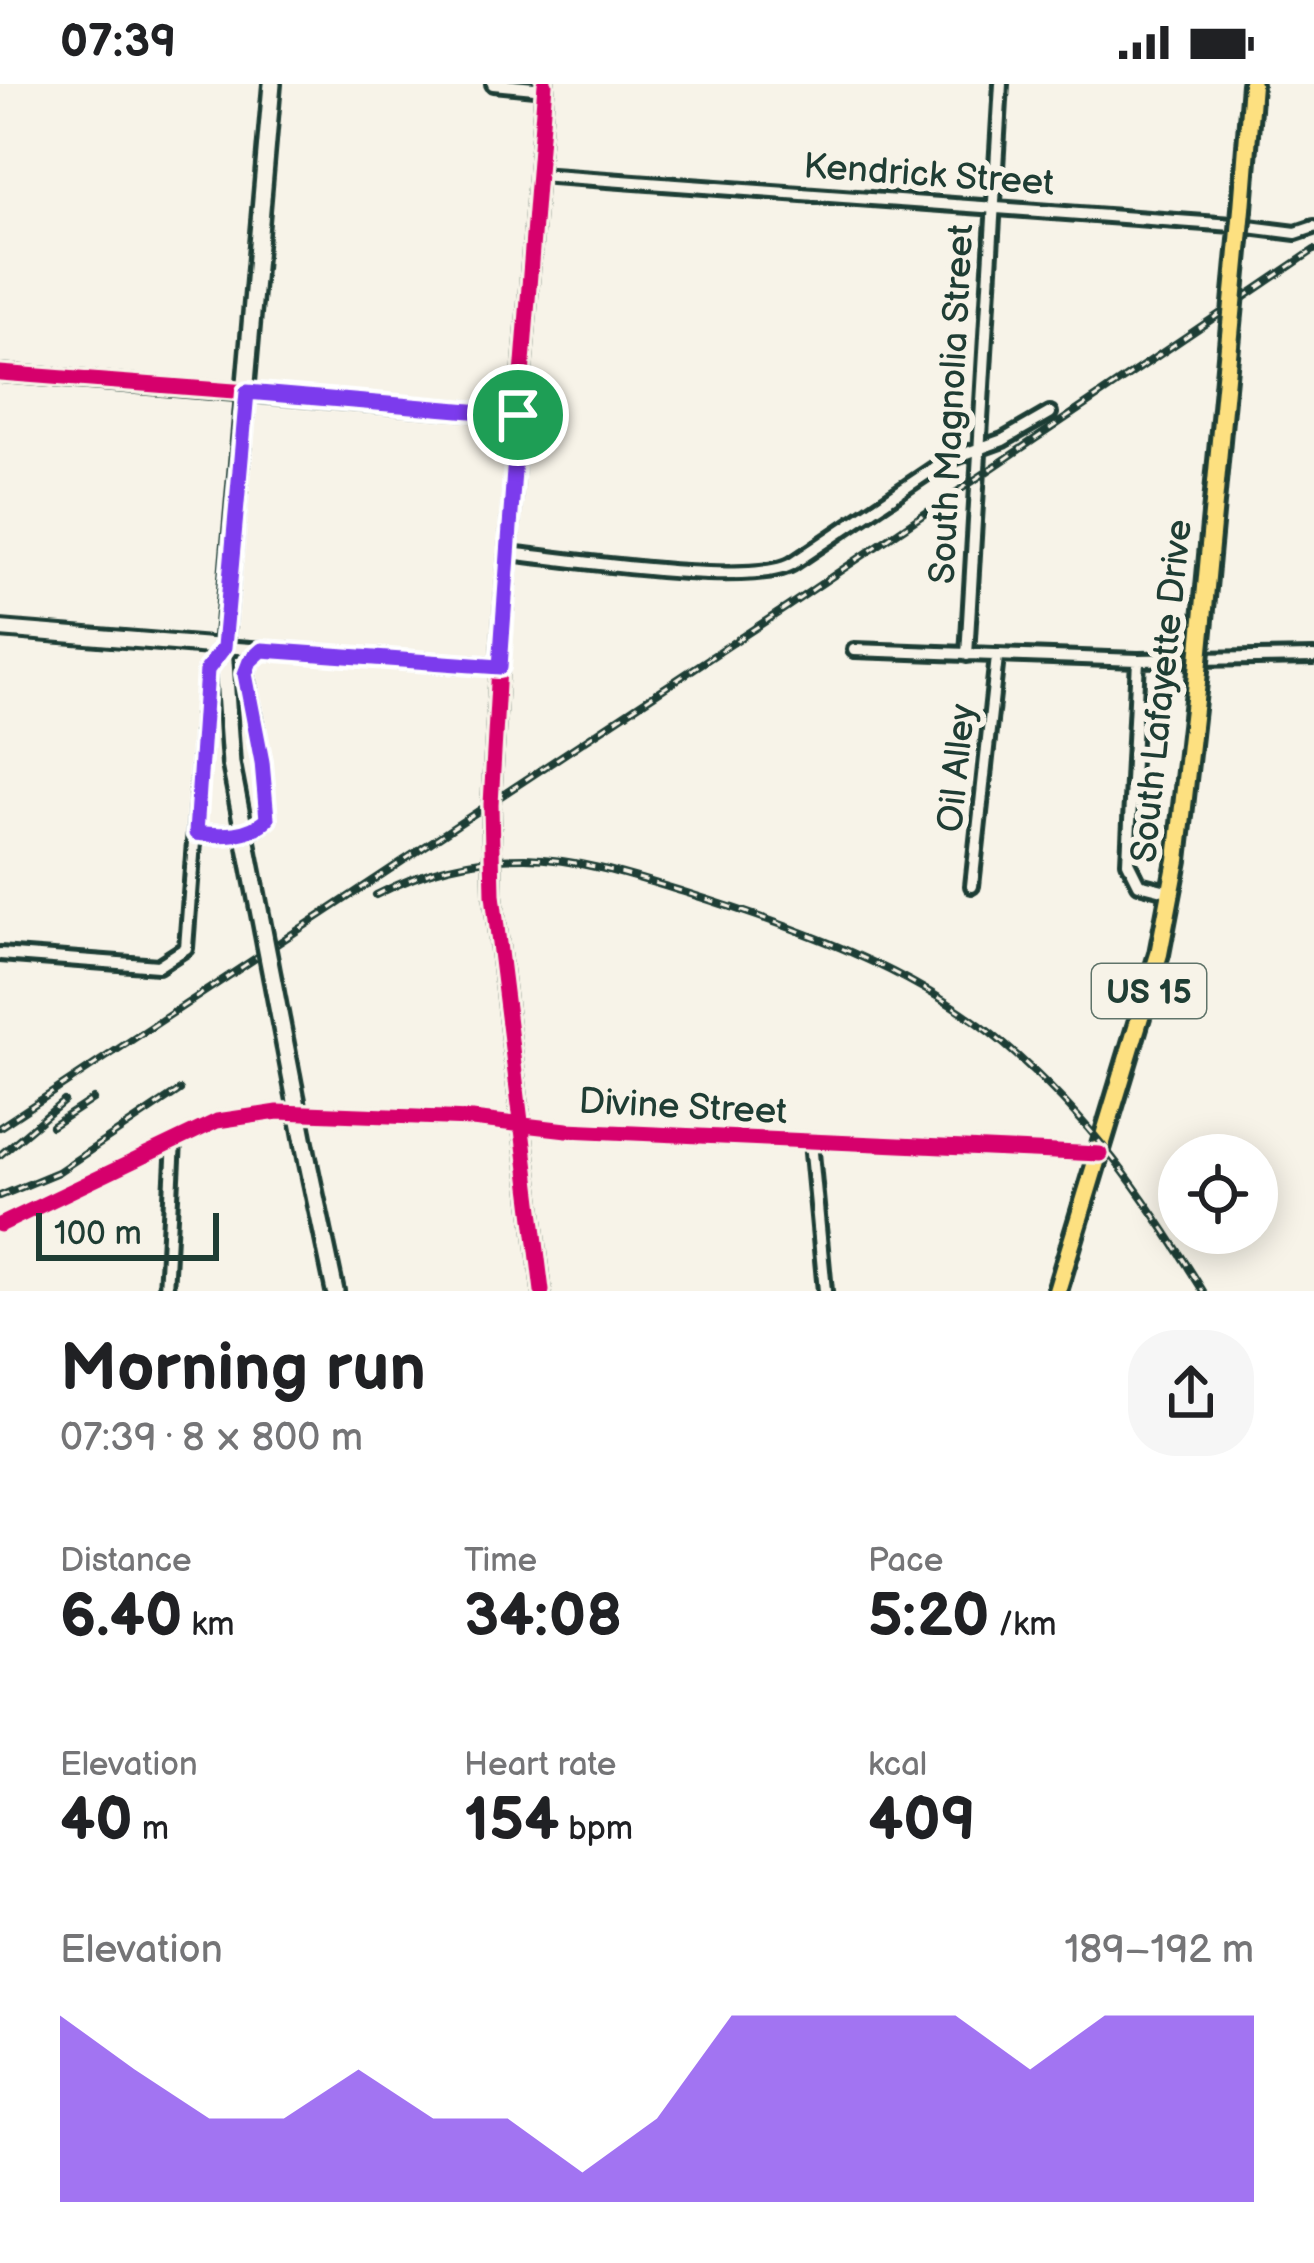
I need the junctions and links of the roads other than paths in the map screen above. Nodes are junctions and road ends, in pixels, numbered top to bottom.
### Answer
1 (272, 84) edge
2 (493, 84) edge
3 (1001, 84) edge
4 (1252, 84) edge
5 (545, 86) edge
6 (538, 175) junction
7 (991, 208) junction
8 (1314, 227) edge
9 (0, 373) edge
10 (247, 392) junction
11 (1050, 413) dead end
12 (518, 415) junction
13 (978, 448) junction
14 (508, 553) junction
15 (0, 629) edge
16 (224, 647) junction
17 (262, 650) junction
18 (854, 650) dead end
19 (967, 655) junction
20 (997, 656) junction
21 (1314, 657) edge
22 (1138, 660) junction
23 (500, 667) junction
24 (196, 833) junction
25 (972, 886) dead end
26 (1172, 892) junction
27 (0, 954) edge
28 (523, 1125) junction
29 (174, 1141) junction
30 (811, 1142) junction
31 (1100, 1154) junction
32 (0, 1225) edge
33 (166, 1291) edge
34 (334, 1291) edge
35 (542, 1291) edge
36 (825, 1291) edge
37 (1057, 1291) edge

1 - 10 main road
2 - 5 street
3 - 7 street, South Magnolia Street
4 - 26 main road, South Lafayette Drive / US 15, bridge
5 - 6 street
6 - 7 street, Kendrick Street
6 - 12 street
7 - 8 street, Kendrick Street
7 - 13 street, South Magnolia Street
9 - 10 street
10 - 12 street
10 - 16 main road
11 - 13 street
12 - 14 street
13 - 14 street
13 - 19 street, South Magnolia Street
14 - 23 street
15 - 16 street
16 - 17 street
16 - 24 street
16 - 34 main road, bridge
17 - 23 street
17 - 24 street
18 - 19 street
19 - 20 street
20 - 22 street
20 - 25 street, Oil Alley
21 - 22 street
22 - 26 street
23 - 28 street
24 - 27 street
26 - 31 main road, South Lafayette Drive / US 15
28 - 29 street, Divine Street
28 - 30 street, Divine Street
28 - 35 street
29 - 32 street, Divine Street
29 - 33 street
30 - 31 street, Divine Street
30 - 36 street
31 - 37 main road, South Lafayette Drive / US 15

